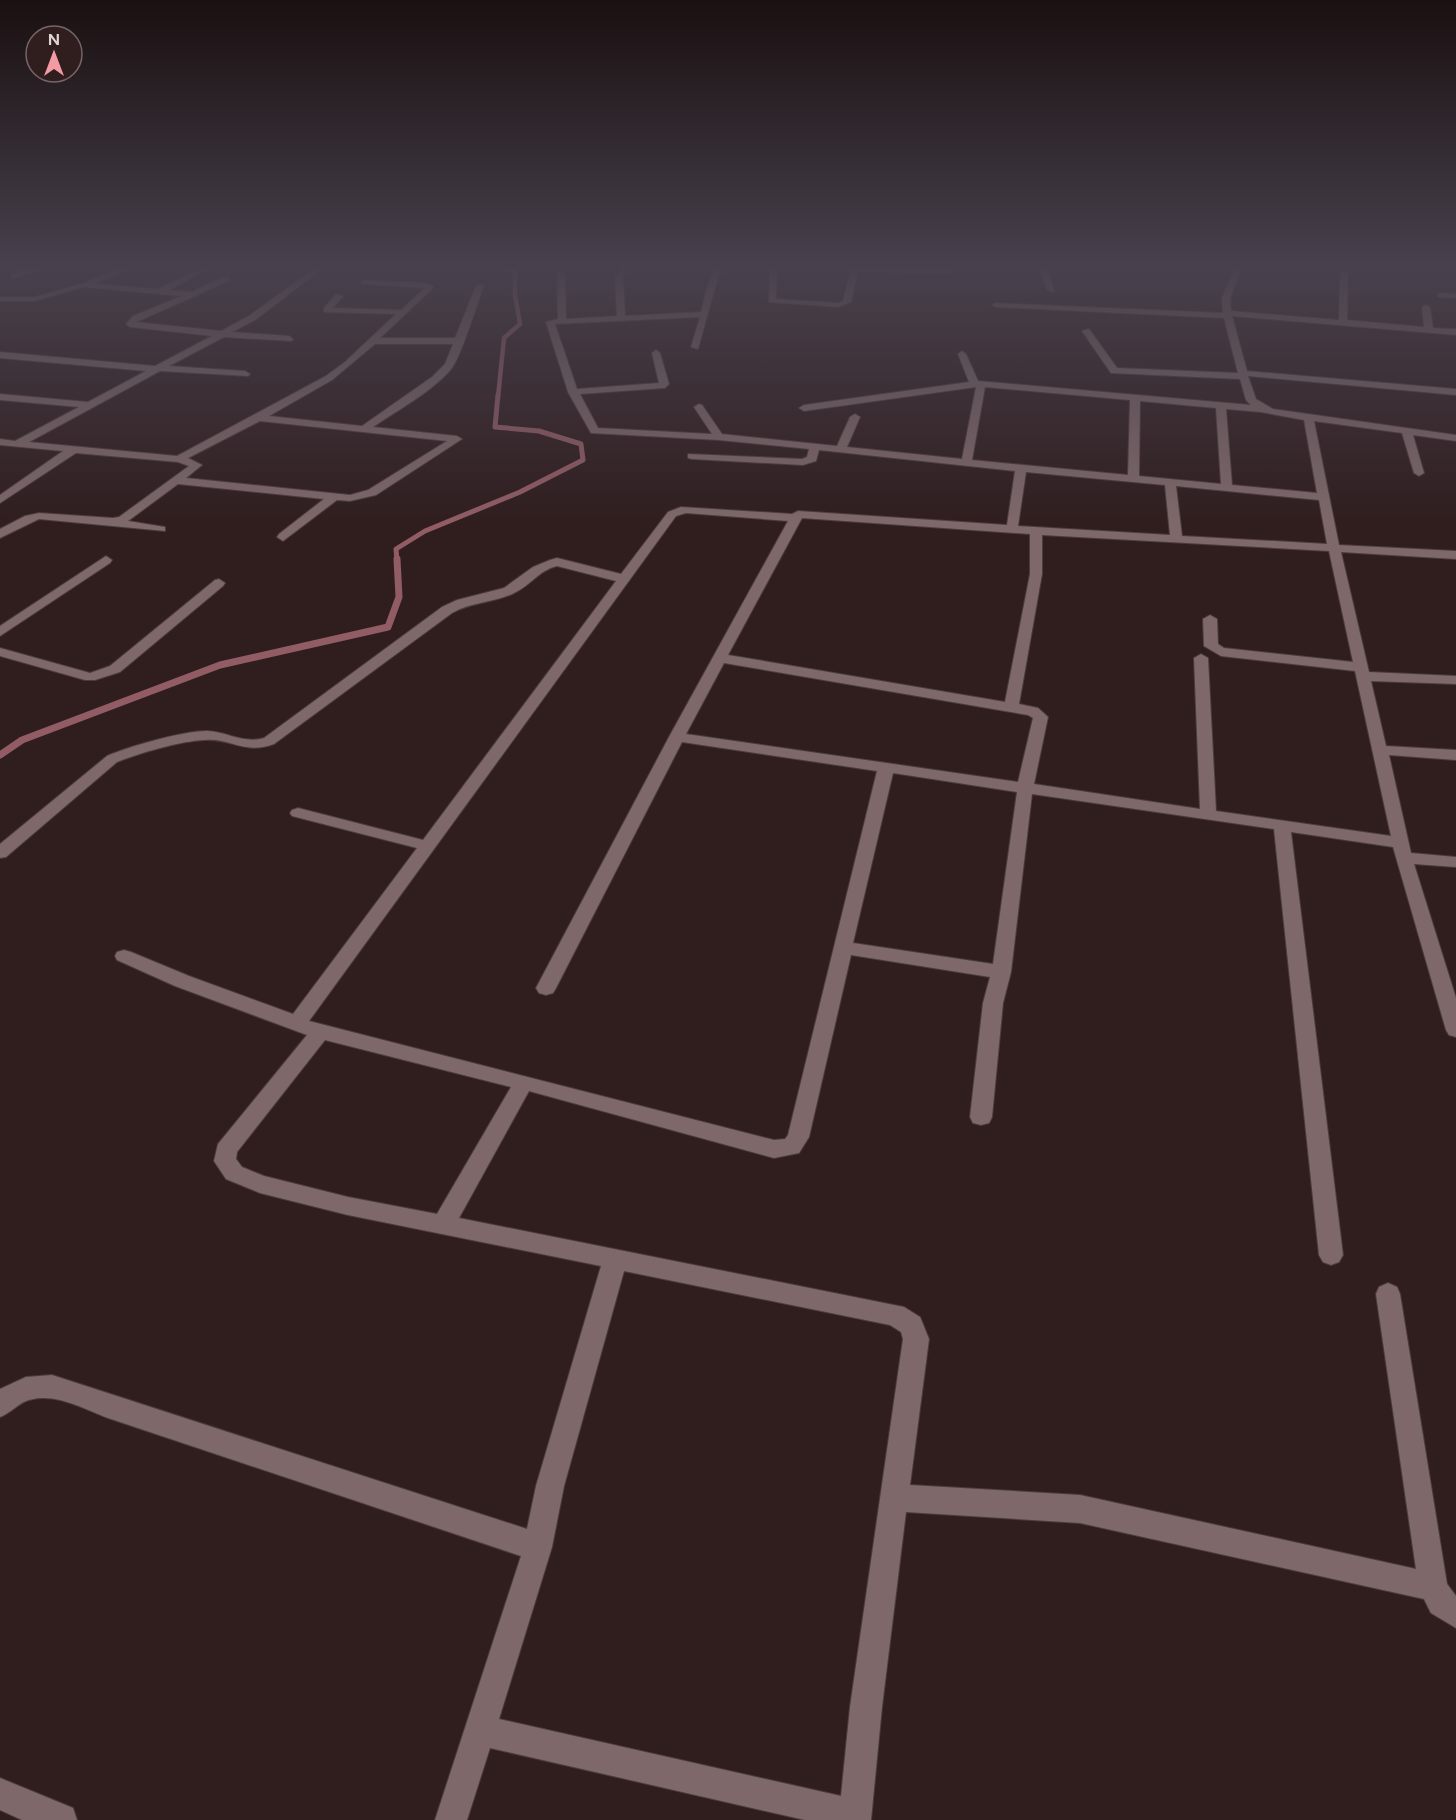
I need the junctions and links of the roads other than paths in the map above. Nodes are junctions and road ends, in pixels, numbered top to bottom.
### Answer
1 (656, 352) dead end
2 (186, 353) edge
3 (360, 353) edge
4 (456, 353) edge
5 (558, 353) edge
6 (1101, 353) edge
7 (1237, 353) edge
8 (962, 354) dead end
9 (0, 355) edge
10 (157, 368) junction
11 (245, 375) dead end
12 (1243, 375) junction
13 (978, 384) junction
14 (573, 392) junction
15 (1456, 392) edge
16 (0, 397) edge
17 (1136, 400) junction
18 (89, 405) junction
19 (1221, 406) junction
20 (699, 407) dead end
21 (804, 408) dead end
22 (1267, 410) junction
23 (855, 417) dead end
24 (1308, 417) junction
25 (258, 418) junction
26 (364, 429) junction
27 (1407, 432) junction
28 (719, 437) junction
29 (1456, 438) edge
30 (0, 442) edge
31 (17, 444) junction
32 (815, 447) junction
33 (74, 449) junction
34 (840, 450) junction
35 (692, 456) dead end
36 (179, 459) junction
37 (966, 463) junction
38 (1021, 468) junction
39 (1419, 473) dead end
40 (1133, 480) junction
41 (178, 481) junction
42 (1170, 483) junction
43 (1227, 489) junction
44 (334, 496) junction
45 (1323, 497) junction
46 (0, 500) edge
47 (796, 518) junction
48 (114, 522) junction
49 (161, 530) dead end
50 (1012, 530) junction
51 (1036, 531) junction
52 (0, 534) edge
53 (283, 537) dead end
54 (1176, 539) junction
55 (1334, 548) junction
56 (1456, 555) edge
57 (106, 560) dead end
58 (624, 579) junction
59 (219, 583) dead end
60 (1210, 620) dead end
61 (0, 632) edge
62 (0, 652) edge
63 (720, 658) junction
64 (1201, 658) dead end
65 (1362, 671) junction
66 (1456, 680) edge
67 (1011, 708) junction
68 (677, 737) junction
69 (1380, 750) junction
70 (1456, 755) edge
71 (886, 768) junction
72 (1025, 788) junction
73 (298, 813) dead end
74 (1208, 815) junction
75 (1282, 826) junction
76 (427, 846) junction
77 (1403, 851) junction
78 (0, 853) edge
79 (1456, 862) edge
80 (843, 948) junction
81 (124, 956) dead end
82 (1001, 972) junction
83 (546, 988) dead end
84 (297, 1023) junction
85 (1456, 1030) edge
86 (320, 1032) junction
87 (524, 1082) junction
88 (981, 1117) dead end
89 (443, 1225) junction
90 (1331, 1255) dead end
91 (615, 1259) junction
92 (1388, 1294) dead end
93 (0, 1405) edge
94 (895, 1498) junction
95 (538, 1547) junction
96 (1433, 1587) junction
97 (1456, 1613) edge
98 (479, 1730) junction
99 (0, 1794) edge
100 (855, 1817) edge
101 (61, 1820) edge
102 (451, 1820) edge

1 - 14 street
2 - 10 street
3 - 25 street
4 - 26 street
5 - 14 street
6 - 12 street
7 - 12 street
8 - 13 street
9 - 10 street
10 - 11 street
10 - 18 street
12 - 15 street
12 - 22 street
13 - 17 street
13 - 21 street
13 - 37 street
14 - 28 street
16 - 18 street
17 - 19 street
17 - 40 street
18 - 31 street
19 - 22 street
19 - 43 street
20 - 28 street
22 - 24 street
23 - 34 street
24 - 27 street
24 - 45 street
25 - 26 street
25 - 36 street
26 - 44 street
27 - 29 street
27 - 39 street
28 - 32 street
30 - 31 street
31 - 33 street
32 - 34 street
32 - 35 street
33 - 36 street
33 - 46 street
34 - 37 street
36 - 41 street
37 - 38 street
38 - 40 street
38 - 50 street
40 - 42 street
41 - 44 street
41 - 48 street
42 - 43 street
42 - 54 street
43 - 45 street
44 - 53 street
45 - 55 street
47 - 50 street
47 - 58 street
47 - 63 street
48 - 49 street
48 - 52 street
50 - 51 street
51 - 54 street
51 - 67 street
54 - 55 street
55 - 56 street
55 - 65 street
57 - 61 street
58 - 76 street
58 - 78 street
59 - 62 street
60 - 65 street
63 - 67 street
63 - 68 street
64 - 74 street
65 - 66 street
65 - 69 street
67 - 72 street
68 - 71 street
68 - 83 street
69 - 70 street
69 - 77 street
71 - 72 street
71 - 80 street
72 - 74 street
72 - 82 street
73 - 76 street
74 - 75 street
75 - 77 street
75 - 90 street
76 - 84 street
77 - 79 street
77 - 85 street
80 - 82 street
80 - 87 street
81 - 84 street
82 - 88 street
84 - 86 street
86 - 87 street
86 - 89 street
87 - 89 street
89 - 91 street
91 - 94 street
91 - 95 street
92 - 96 street
93 - 95 street
94 - 96 street
94 - 100 street
95 - 98 street
96 - 97 street
98 - 100 street
98 - 102 street
99 - 101 street

